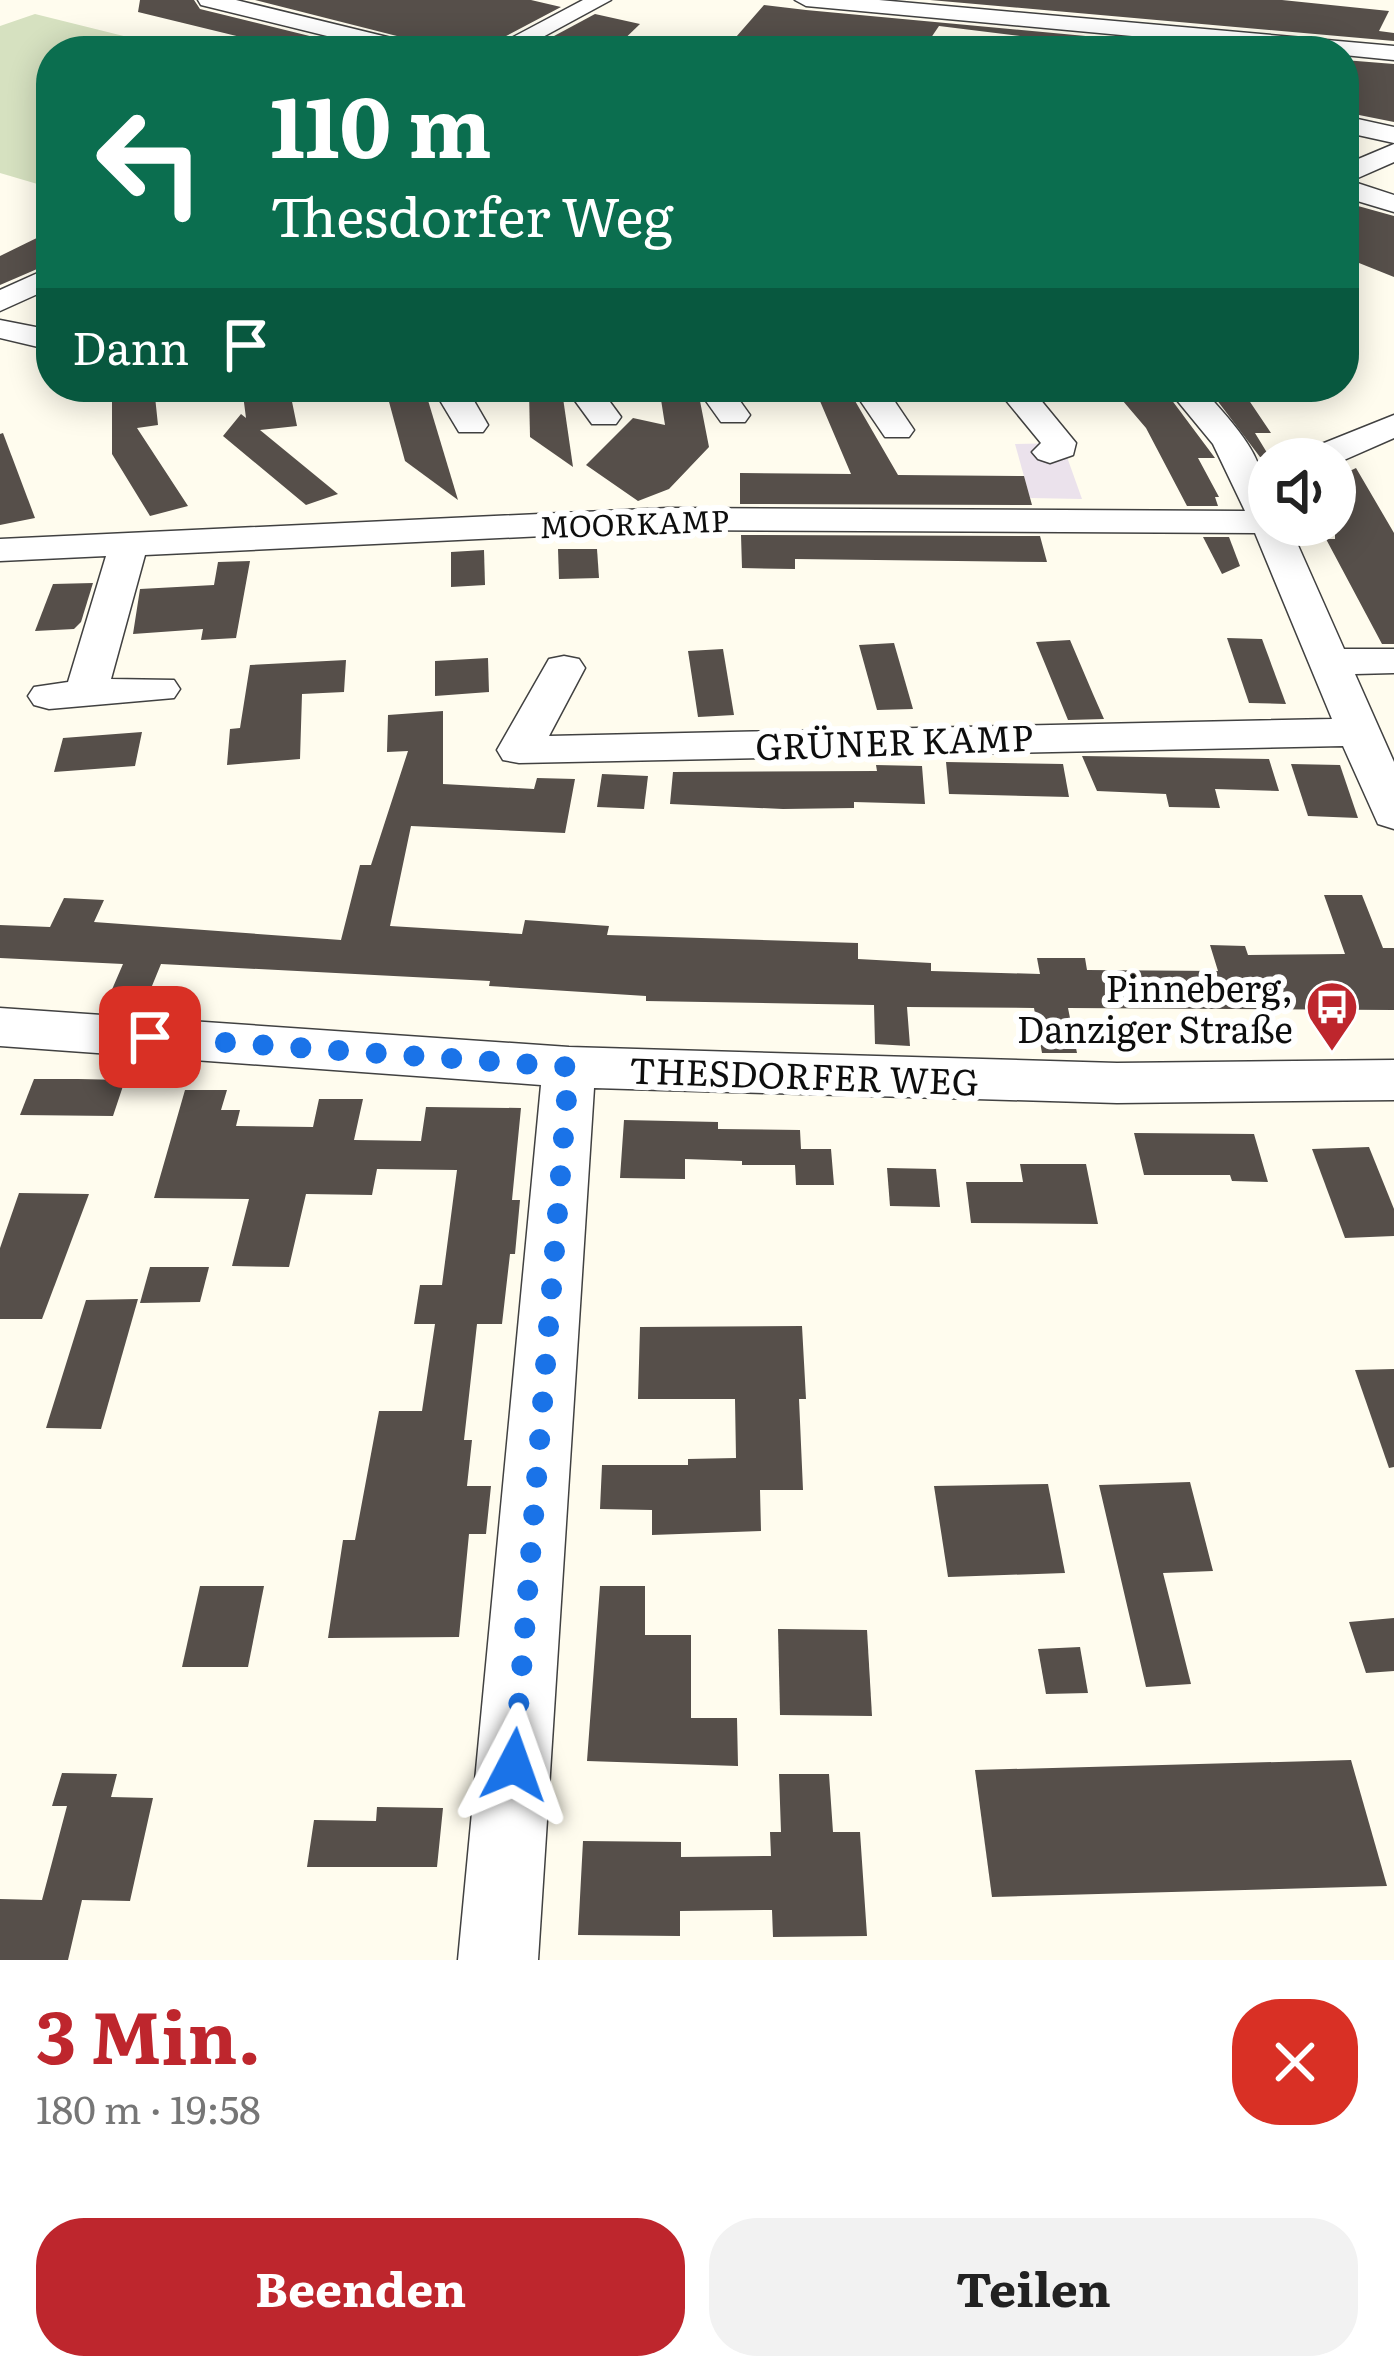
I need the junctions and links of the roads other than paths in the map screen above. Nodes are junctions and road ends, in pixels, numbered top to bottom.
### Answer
1 (209, 0) edge
2 (599, 0) edge
3 (806, 0) edge
4 (344, 8) dead end
5 (301, 22) junction
6 (357, 36) edge
7 (528, 36) edge
8 (1205, 36) edge
9 (1359, 50) edge
10 (1394, 53) edge
11 (1359, 127) edge
12 (1394, 135) edge
13 (1394, 152) edge
14 (1359, 168) edge
15 (1359, 193) edge
16 (1394, 204) edge
17 (36, 284) edge
18 (0, 302) edge
19 (0, 329) edge
20 (36, 337) edge
21 (458, 402) edge
22 (593, 402) edge
23 (878, 402) edge
24 (1025, 402) edge
25 (1196, 402) edge
26 (604, 417) dead end
27 (471, 425) dead end
28 (1394, 425) edge
29 (897, 430) dead end
30 (1356, 442) edge
31 (1050, 452) dead end
32 (1248, 475) edge
33 (1248, 507) edge
34 (129, 544) junction
35 (1283, 546) edge
36 (0, 550) edge
37 (1394, 661) edge
38 (1333, 662) junction
39 (564, 668) dead end
40 (159, 689) dead end
41 (1362, 732) junction
42 (1394, 814) edge
43 (3, 1035) edge
44 (569, 1067) junction
45 (1394, 1080) edge
46 (498, 1960) edge

1 - 5 street
2 - 7 street
3 - 8 street
4 - 5 street
5 - 6 street
9 - 10 street
11 - 12 street
13 - 14 street
15 - 16 street
17 - 18 street
19 - 20 street
21 - 27 street
22 - 26 street
23 - 29 street
24 - 31 street
25 - 32 street
28 - 30 street
33 - 34 street, MOORKAMP
34 - 36 street, MOORKAMP
34 - 40 street
35 - 38 street
37 - 38 street
38 - 41 street
39 - 41 street, GRÜNER KAMP
41 - 42 street
43 - 44 street, THESDORFER WEG
44 - 45 street, THESDORFER WEG
44 - 46 street

